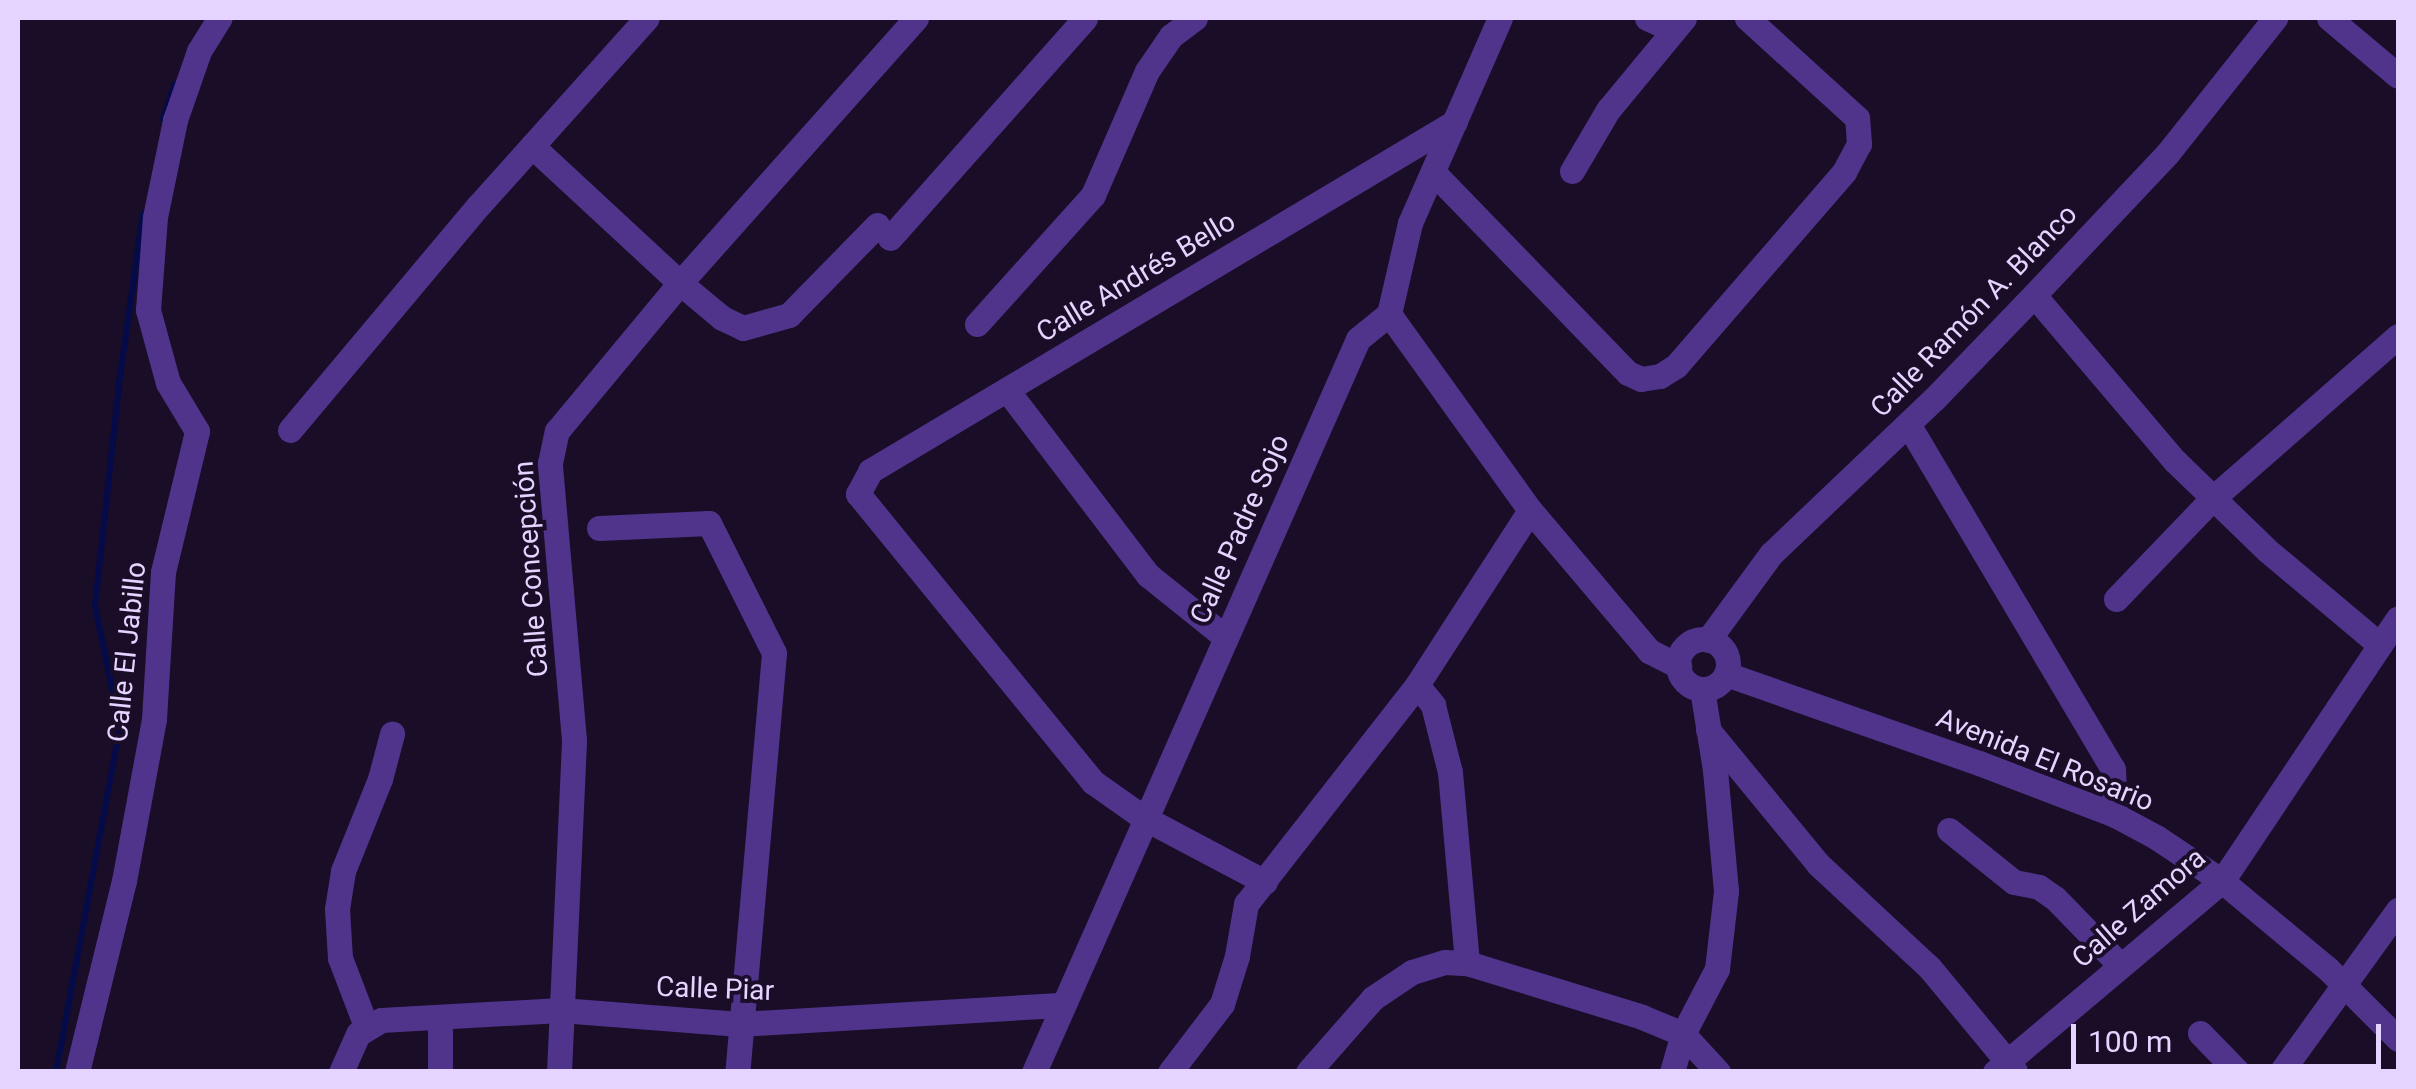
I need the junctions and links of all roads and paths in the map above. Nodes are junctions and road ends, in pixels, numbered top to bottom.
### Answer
1 (220, 18) edge
2 (646, 18) edge
3 (916, 18) edge
4 (1084, 18) edge
5 (1195, 18) edge
6 (1500, 18) edge
7 (1647, 18) edge
8 (1748, 18) edge
9 (2275, 18) edge
10 (2329, 18) edge
11 (1678, 23) edge
12 (2398, 76) edge
13 (1455, 122) junction
14 (532, 146) junction
15 (1433, 172) junction
16 (1572, 172) dead end
17 (680, 283) junction
18 (2034, 295) junction
19 (1389, 314) junction
20 (977, 324) dead end
21 (2398, 336) edge
22 (1006, 390) junction
23 (1908, 424) junction
24 (290, 430) dead end
25 (2214, 498) junction
26 (1530, 510) junction
27 (599, 528) dead end
28 (2116, 600) dead end
29 (2398, 618) edge
30 (1224, 636) junction
31 (1708, 640) junction
32 (2380, 645) junction
33 (1679, 666) junction
34 (1726, 674) junction
35 (1416, 685) junction
36 (1702, 689) junction
37 (1708, 730) junction
38 (392, 734) dead end
39 (2115, 815) junction
40 (1144, 818) junction
41 (1949, 830) dead end
42 (2222, 880) junction
43 (1265, 882) junction
44 (2398, 910) edge
45 (1467, 963) junction
46 (2120, 965) junction
47 (2344, 985) junction
48 (1063, 1005) junction
49 (562, 1010) junction
50 (440, 1016) junction
51 (739, 1024) junction
52 (366, 1026) junction
53 (2200, 1032) dead end
54 (1682, 1034) junction
55 (2398, 1039) edge
56 (2005, 1067) edge
57 (77, 1072) edge
58 (341, 1072) edge
59 (440, 1072) edge
60 (559, 1072) edge
61 (737, 1072) edge
62 (1034, 1072) edge
63 (1170, 1072) edge
64 (1308, 1072) edge
65 (1672, 1072) edge
66 (1718, 1072) edge
67 (2238, 1072) edge
68 (2281, 1072) edge

1 - 57 street, Calle El Jabillo
2 - 14 street
3 - 17 street, Calle Concepción
4 - 17 street
5 - 20 street
6 - 13 street
7 - 11 street
8 - 15 street
9 - 18 street, Calle Ramón A. Blanco
10 - 12 street
11 - 16 street
13 - 15 street
13 - 22 street, Calle Andrés Bello
14 - 17 street
14 - 24 street
15 - 19 street
17 - 49 street, Calle Concepción
18 - 23 street, Calle Ramón A. Blanco
18 - 25 street
19 - 26 street
19 - 30 street, Calle Padre Sojo
21 - 25 street
22 - 30 street
22 - 40 street, Calle Andrés Bello
23 - 31 street, Calle Ramón A. Blanco
23 - 39 street
25 - 28 street
25 - 32 street
26 - 33 street
26 - 35 street
27 - 51 street
29 - 32 street, Calle Zamora
30 - 40 street, Calle Padre Sojo
31 - 33 street
31 - 34 street
32 - 42 street, Calle Zamora
33 - 36 street
34 - 36 street
34 - 39 street, Avenida El Rosario
35 - 43 street
35 - 45 street
36 - 37 street
37 - 54 street
37 - 56 street
38 - 52 street
39 - 42 street, Avenida El Rosario
40 - 43 street
40 - 48 street, Calle Padre Sojo
41 - 46 street
42 - 46 street, Calle Zamora
42 - 47 street, Avenida El Rosario
43 - 63 street
44 - 47 street
45 - 54 street
45 - 64 street
46 - 56 street, Calle Zamora
47 - 55 street, Avenida El Rosario
47 - 68 street
48 - 51 street, Calle Piar
48 - 62 street, Calle Padre Sojo
49 - 50 street, Calle Piar
49 - 51 street, Calle Piar
49 - 60 street, Calle Concepción
50 - 52 street, Calle Piar
50 - 59 street
51 - 61 street
52 - 58 street
53 - 67 street
54 - 65 street
54 - 66 street

